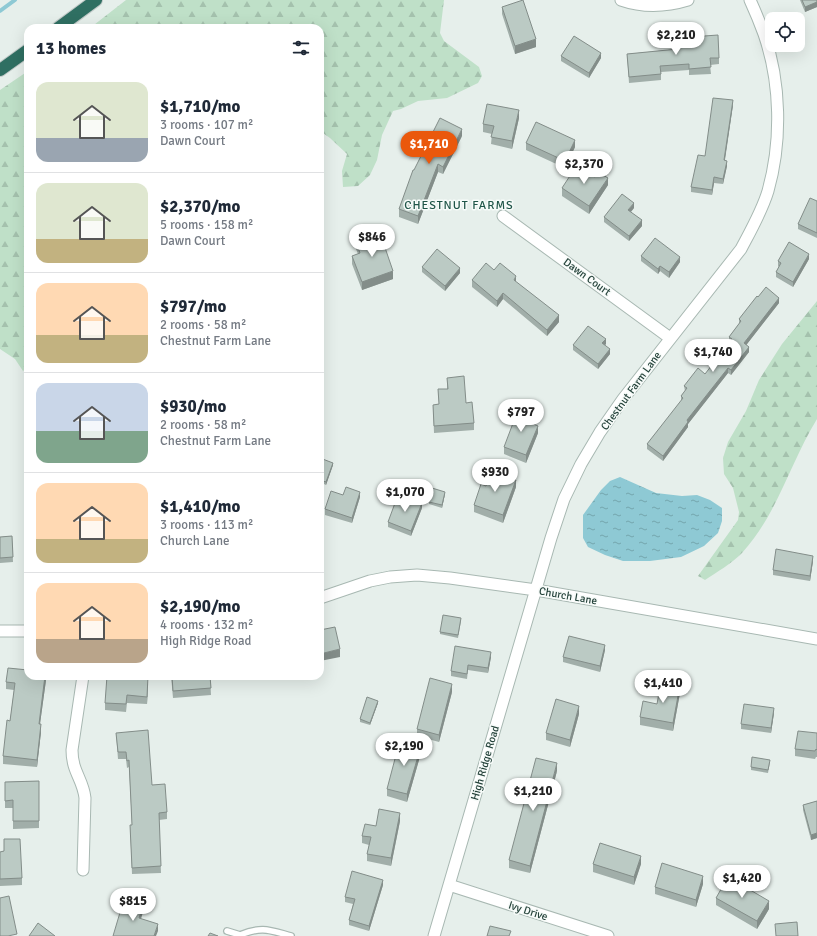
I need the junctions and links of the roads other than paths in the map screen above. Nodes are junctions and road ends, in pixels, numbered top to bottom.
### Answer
1 (96, 0) edge
2 (621, 0) edge
3 (688, 0) edge
4 (750, 0) edge
5 (63, 24) edge
6 (24, 53) edge
7 (0, 70) edge
8 (503, 216) dead end
9 (670, 338) junction
10 (536, 590) junction
11 (324, 597) edge
12 (0, 631) edge
13 (24, 631) edge
14 (817, 639) edge
15 (81, 680) edge
16 (83, 870) dead end
17 (449, 885) junction
18 (227, 931) dead end
19 (291, 936) edge
20 (434, 936) edge
21 (608, 936) edge

1 - 5 highway
2 - 3 street
4 - 9 street, Chestnut Farm Lane
6 - 7 highway
8 - 9 street, Dawn Court
9 - 10 street, Chestnut Farm Lane
10 - 11 street, Church Lane
10 - 14 street, Church Lane
10 - 17 street, High Ridge Road
12 - 13 street
15 - 16 street
17 - 20 street, High Ridge Road
17 - 21 street, Ivy Drive
18 - 19 lane

